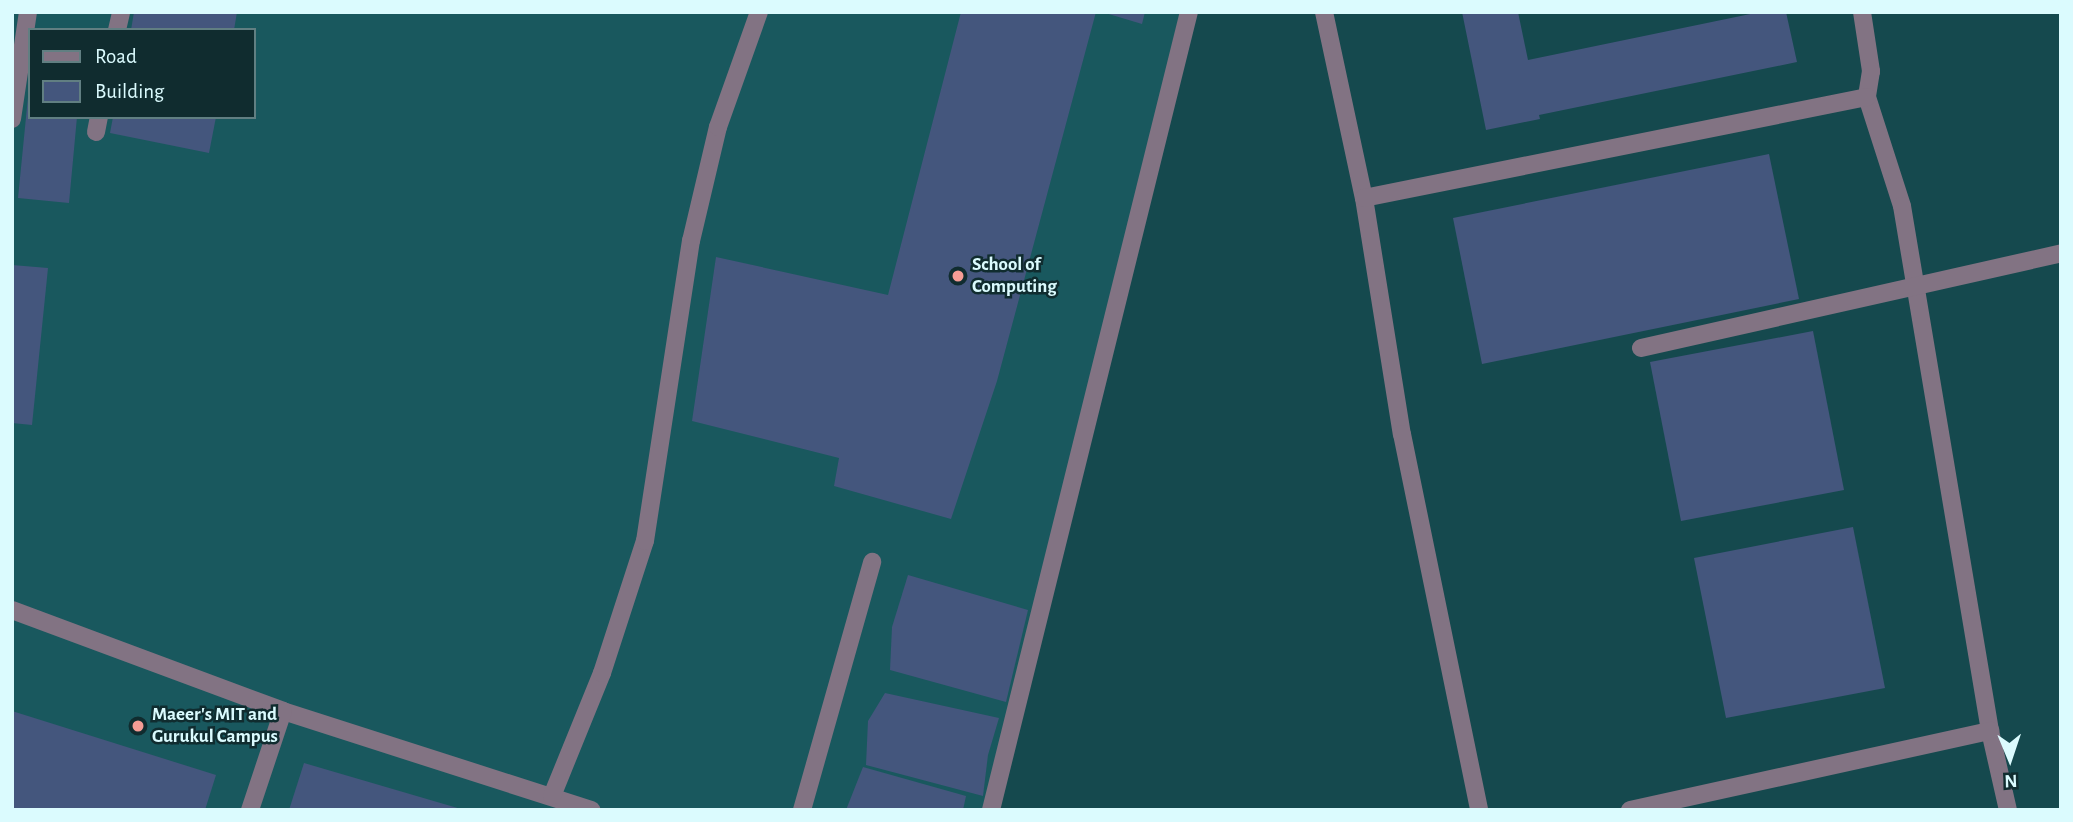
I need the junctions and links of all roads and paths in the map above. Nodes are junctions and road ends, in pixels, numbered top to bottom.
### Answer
1 (28, 12) edge
2 (759, 12) edge
3 (1189, 12) edge
4 (1324, 12) edge
5 (1862, 12) edge
6 (1867, 97) junction
7 (12, 119) edge
8 (1364, 198) junction
9 (2061, 253) edge
10 (1915, 283) junction
11 (1642, 348) dead end
12 (872, 562) dead end
13 (12, 610) edge
14 (283, 711) junction
15 (1990, 731) junction
16 (552, 796) junction
17 (250, 810) edge
18 (592, 810) edge
19 (802, 810) edge
20 (991, 810) edge
21 (1479, 810) edge
22 (1630, 810) edge
23 (2008, 810) edge

1 - 7 lane
2 - 16 lane
3 - 20 lane
4 - 8 lane
5 - 6 lane
6 - 8 lane
6 - 10 lane
8 - 21 lane
9 - 10 lane
10 - 11 lane
10 - 15 lane
12 - 19 lane
13 - 14 lane
14 - 16 lane
14 - 17 lane
15 - 22 lane
15 - 23 lane
16 - 18 lane

